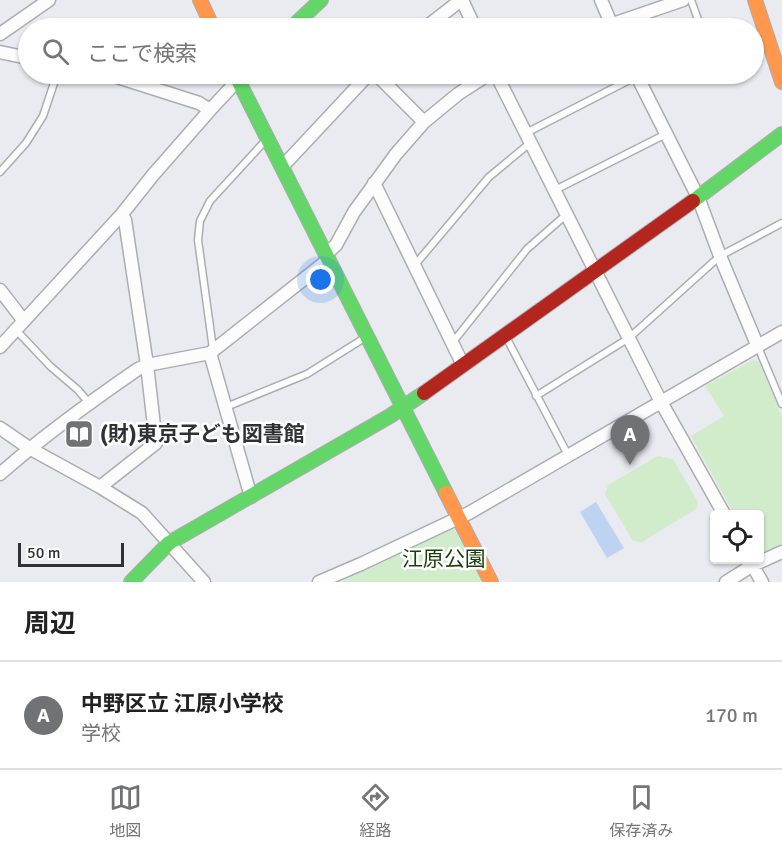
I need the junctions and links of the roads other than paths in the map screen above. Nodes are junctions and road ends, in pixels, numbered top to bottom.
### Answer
1 (50, 0) edge
2 (200, 0) edge
3 (321, 0) edge
4 (461, 0) edge
5 (601, 0) edge
6 (683, 0) edge
7 (692, 0) edge
8 (755, 0) edge
9 (24, 18) edge
10 (208, 18) edge
11 (302, 18) edge
12 (438, 18) edge
13 (470, 18) edge
14 (606, 18) edge
15 (634, 18) edge
16 (698, 18) edge
17 (761, 18) edge
18 (18, 22) edge
19 (764, 26) edge
20 (0, 34) edge
21 (0, 52) edge
22 (18, 56) edge
23 (781, 75) edge
24 (54, 84) edge
25 (140, 84) edge
26 (232, 84) edge
27 (243, 84) edge
28 (360, 84) edge
29 (386, 84) edge
30 (474, 84) edge
31 (501, 84) edge
32 (622, 84) edge
33 (644, 84) edge
34 (210, 110) junction
35 (424, 122) junction
36 (666, 134) junction
37 (782, 134) edge
38 (528, 138) junction
39 (268, 139) junction
40 (282, 167) junction
41 (0, 172) edge
42 (374, 183) junction
43 (555, 190) junction
44 (698, 197) junction
45 (122, 214) junction
46 (567, 214) junction
47 (782, 223) edge
48 (720, 256) junction
49 (327, 257) junction
50 (414, 266) junction
51 (595, 270) junction
52 (0, 290) edge
53 (20, 326) junction
54 (782, 332) edge
55 (504, 335) junction
56 (366, 336) junction
57 (629, 338) junction
58 (452, 342) junction
59 (0, 347) edge
60 (758, 347) junction
61 (212, 351) junction
62 (147, 365) junction
63 (463, 365) junction
64 (536, 396) junction
65 (661, 402) junction
66 (89, 403) junction
67 (782, 404) edge
68 (226, 407) junction
69 (402, 407) junction
70 (0, 428) edge
71 (29, 448) junction
72 (569, 456) junction
73 (0, 474) edge
74 (100, 487) junction
75 (251, 497) junction
76 (722, 510) edge
77 (459, 518) junction
78 (169, 543) junction
79 (782, 552) edge
80 (764, 558) edge
81 (749, 564) edge
82 (753, 564) edge
83 (131, 582) edge
84 (204, 582) edge
85 (319, 582) edge
86 (491, 582) edge
87 (726, 582) edge
88 (762, 582) edge

1 - 9 street
2 - 10 street
3 - 11 street
4 - 12 street
4 - 13 street
5 - 14 street
6 - 15 street
7 - 16 lane
8 - 17 street
18 - 20 street
19 - 23 street
21 - 22 street
24 - 41 lane
25 - 34 street
26 - 34 street
27 - 39 street
28 - 40 street
29 - 35 street
30 - 35 street
31 - 38 street
32 - 38 lane
33 - 36 street
34 - 45 street
35 - 42 street
36 - 43 lane
36 - 44 street
37 - 44 street
38 - 43 street
38 - 50 lane
39 - 40 street
39 - 61 lane
40 - 49 street
42 - 49 street
42 - 50 street
43 - 46 street
44 - 48 street
44 - 51 street
45 - 53 street
45 - 62 street
46 - 51 street
46 - 58 lane
47 - 48 lane
48 - 57 lane
48 - 60 street
49 - 56 street
49 - 61 street
50 - 58 street
51 - 55 street
51 - 57 street
52 - 53 street
53 - 59 street
53 - 66 lane
54 - 60 street
55 - 63 street
55 - 64 lane
56 - 68 lane
56 - 69 street
57 - 64 lane
57 - 65 street
58 - 63 street
60 - 65 street
60 - 67 lane
61 - 62 street
61 - 68 street
62 - 66 street
62 - 74 street
63 - 69 street
64 - 72 lane
65 - 72 street
65 - 76 street
66 - 71 street
68 - 75 street
69 - 75 street
69 - 77 street
70 - 71 street
71 - 73 street
71 - 74 street
72 - 77 street
74 - 78 street
75 - 78 street
77 - 85 street
77 - 86 street
78 - 83 street
78 - 84 street
79 - 80 street
81 - 87 street
82 - 88 street

